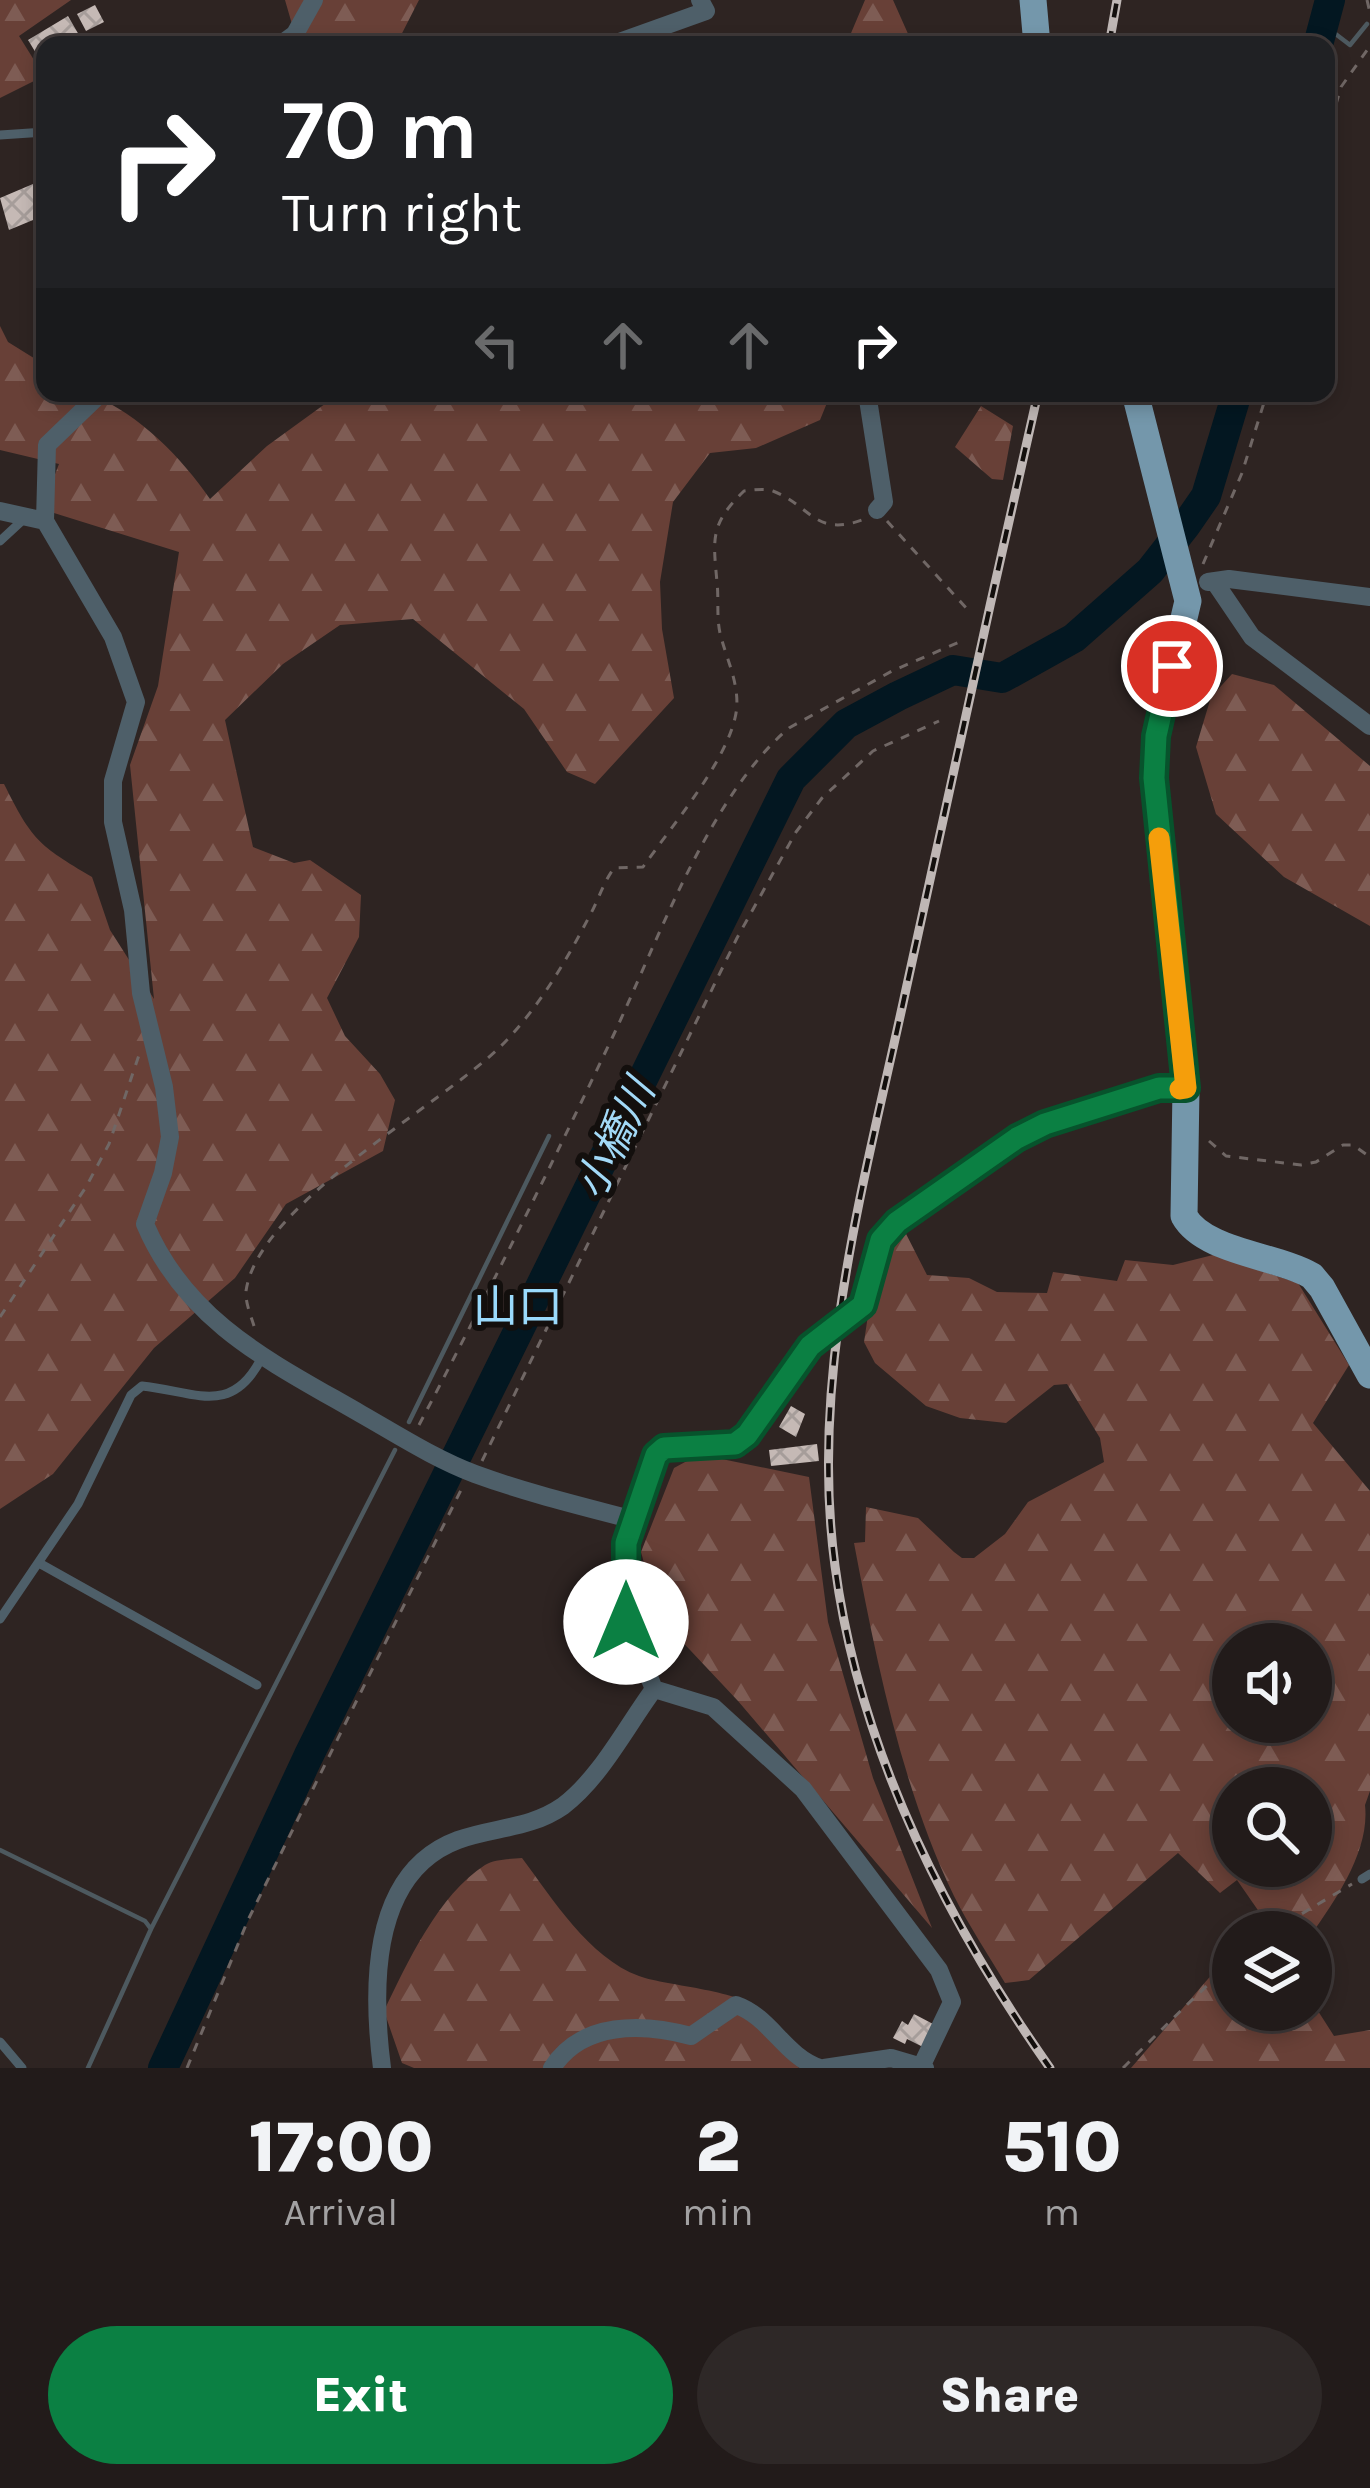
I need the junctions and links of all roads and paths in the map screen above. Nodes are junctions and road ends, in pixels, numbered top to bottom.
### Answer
1 (314, 0) edge
2 (1033, 0) edge
3 (1367, 0) edge
4 (709, 4) edge
5 (1370, 13) edge
6 (292, 36) edge
7 (633, 36) edge
8 (1036, 36) edge
9 (1370, 46) edge
10 (1335, 108) edge
11 (36, 133) edge
12 (0, 135) edge
13 (92, 402) edge
14 (868, 402) edge
15 (1137, 402) edge
16 (1264, 402) edge
17 (878, 510) junction
18 (0, 511) edge
19 (35, 519) junction
20 (0, 541) edge
21 (1196, 583) junction
22 (1370, 597) edge
23 (968, 610) dead end
24 (964, 640) dead end
25 (939, 721) dead end
26 (1370, 726) edge
27 (147, 1030) junction
28 (1186, 1100) junction
29 (1370, 1157) edge
30 (0, 1317) edge
31 (262, 1357) junction
32 (1370, 1375) edge
33 (414, 1443) junction
34 (475, 1473) junction
35 (634, 1520) junction
36 (39, 1563) junction
37 (0, 1618) edge
38 (257, 1685) dead end
39 (654, 1689) junction
40 (1366, 1876) edge
41 (1307, 1911) edge
42 (1212, 1984) edge
43 (0, 2042) edge
44 (923, 2067) edge
45 (22, 2068) edge
46 (187, 2068) edge
47 (382, 2068) edge
48 (552, 2068) edge
49 (822, 2068) edge
50 (1123, 2068) edge

1 - 6 street
2 - 8 main road
3 - 5 path
4 - 7 street
9 - 10 path
11 - 12 lane
13 - 19 street
14 - 17 street
15 - 21 main road
16 - 21 path
17 - 23 path
17 - 31 path
18 - 19 street
19 - 20 lane
19 - 27 street
21 - 22 street
21 - 26 street
21 - 28 main road
24 - 33 path
25 - 34 path
27 - 30 path
27 - 31 street
28 - 29 path
28 - 32 main road
28 - 35 street
31 - 33 street
31 - 36 lane
33 - 34 street
34 - 35 street
34 - 46 path
35 - 39 street
36 - 37 lane
36 - 38 lane
39 - 44 street
39 - 47 street
40 - 41 path
42 - 50 path
43 - 45 lane
44 - 49 street
48 - 49 street

